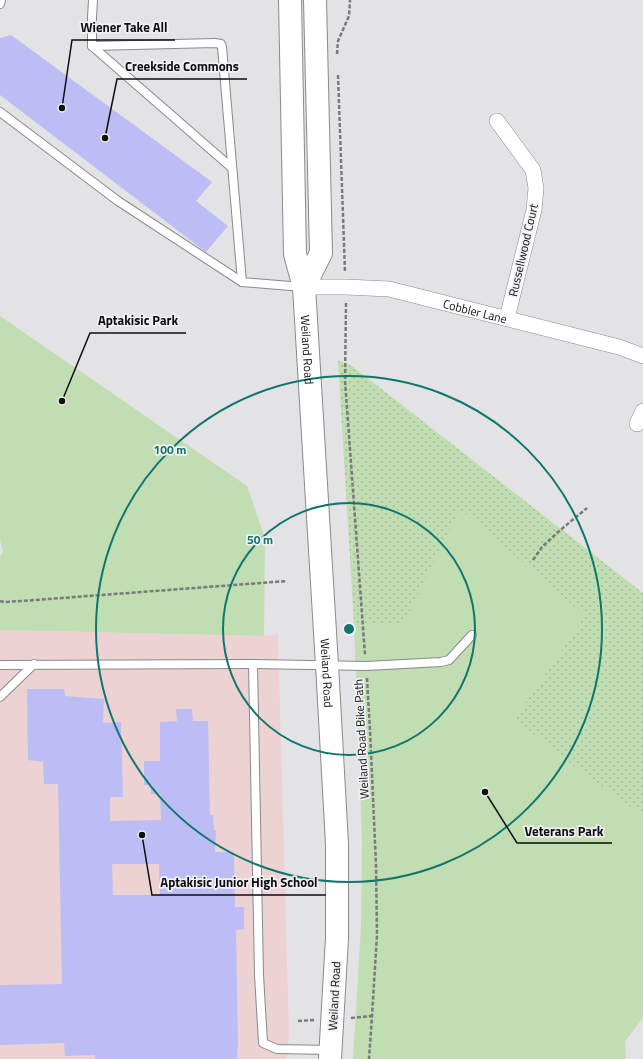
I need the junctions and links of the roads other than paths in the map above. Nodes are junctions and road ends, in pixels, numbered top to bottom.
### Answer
1 (1, 0) edge
2 (93, 0) edge
3 (290, 0) edge
4 (315, 0) edge
5 (0, 4) edge
6 (92, 46) junction
7 (0, 112) edge
8 (497, 121) dead end
9 (232, 168) junction
10 (242, 282) junction
11 (304, 287) junction
12 (508, 318) junction
13 (643, 356) edge
14 (472, 635) dead end
15 (34, 664) junction
16 (253, 664) junction
17 (0, 665) edge
18 (327, 665) junction
19 (0, 696) edge
20 (330, 1054) edge

1 - 5 lane
2 - 6 lane
3 - 11 main road, Weiland Road
4 - 11 main road
6 - 9 lane
6 - 9 lane
7 - 10 lane
8 - 12 street, Russellwood Court
9 - 10 lane
10 - 11 lane
11 - 12 street, Cobbler Lane
11 - 18 main road, Weiland Road
12 - 13 street, Cobbler Lane
14 - 18 lane
15 - 16 lane
15 - 17 lane
15 - 19 lane
16 - 18 lane
16 - 20 lane
18 - 20 main road, Weiland Road

